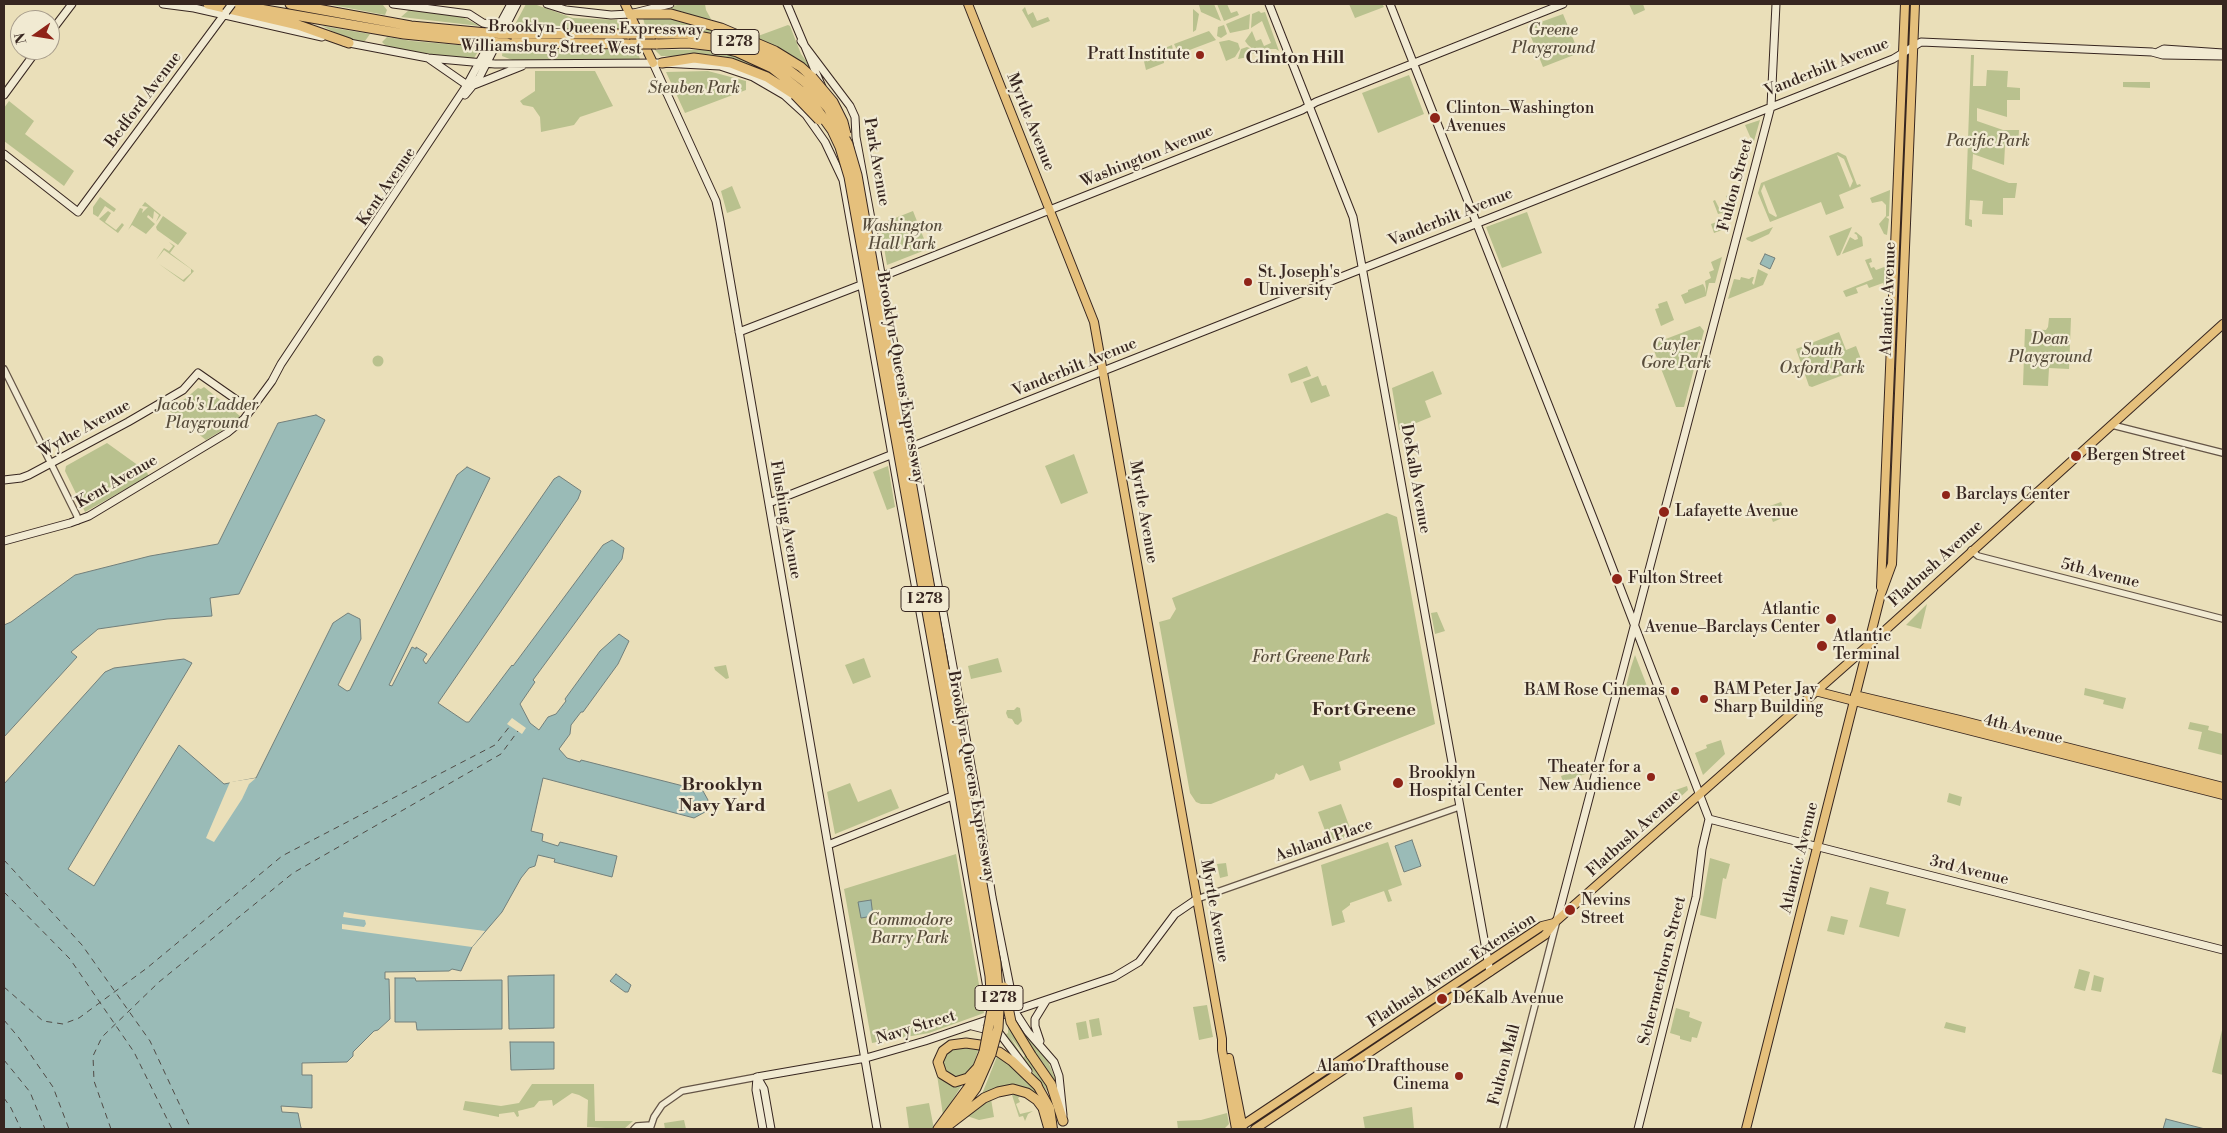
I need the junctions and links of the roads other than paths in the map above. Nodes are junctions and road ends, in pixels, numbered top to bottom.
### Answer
1 (72, 4) edge
2 (163, 4) edge
3 (208, 4) edge
4 (290, 4) edge
5 (394, 4) edge
6 (511, 4) edge
7 (517, 4) edge
8 (547, 4) edge
9 (625, 4) edge
10 (670, 4) edge
11 (787, 4) edge
12 (968, 4) edge
13 (1269, 4) edge
14 (1390, 4) edge
15 (1563, 4) edge
16 (1776, 4) edge
17 (1905, 4) edge
18 (1915, 4) edge
19 (565, 7) edge
20 (228, 9) edge
21 (630, 14) junction
22 (60, 20) edge
23 (505, 29) junction
24 (801, 41) junction
25 (349, 43) junction
26 (1913, 47) junction
27 (1903, 52) junction
28 (2223, 55) edge
29 (428, 58) junction
30 (30, 60) edge
31 (483, 63) junction
32 (653, 63) junction
33 (662, 63) junction
34 (1413, 63) junction
35 (524, 64) junction
36 (470, 85) junction
37 (803, 86) junction
38 (4, 95) edge
39 (1310, 106) junction
40 (1771, 106) junction
41 (856, 136) junction
42 (825, 142) junction
43 (844, 145) junction
44 (4, 154) edge
45 (1050, 210) junction
46 (1476, 223) junction
47 (1363, 268) junction
48 (882, 276) junction
49 (862, 284) junction
50 (2223, 324) edge
51 (739, 332) junction
52 (4, 369) edge
53 (1103, 371) junction
54 (251, 410) junction
55 (2112, 425) junction
56 (913, 447) junction
57 (2223, 453) edge
58 (893, 455) junction
59 (52, 464) junction
60 (4, 480) edge
61 (769, 504) junction
62 (77, 521) junction
63 (4, 541) edge
64 (1972, 550) junction
65 (1881, 594) junction
66 (2223, 619) edge
67 (1635, 625) junction
68 (1868, 645) junction
69 (1815, 691) junction
70 (1854, 699) junction
71 (974, 787) junction
72 (2223, 787) edge
73 (1699, 794) junction
74 (953, 795) junction
75 (2223, 795) edge
76 (1459, 807) junction
77 (1709, 819) junction
78 (828, 844) junction
79 (1817, 846) junction
80 (1197, 899) junction
81 (995, 911) junction
82 (973, 916) junction
83 (1556, 922) junction
84 (992, 941) junction
85 (2223, 950) edge
86 (1488, 962) junction
87 (1006, 966) junction
88 (984, 970) junction
89 (1490, 972) junction
90 (1046, 1001) junction
91 (1015, 1012) junction
92 (993, 1018) junction
93 (971, 1026) junction
94 (984, 1029) dead end
95 (1042, 1046) junction
96 (989, 1051) junction
97 (866, 1058) junction
98 (980, 1065) junction
99 (757, 1077) junction
100 (1037, 1085) junction
101 (959, 1111) junction
102 (1064, 1125) edge
103 (948, 1126) edge
104 (650, 1127) edge
105 (1240, 1128) edge
106 (634, 1129) edge
107 (763, 1129) edge
108 (771, 1129) edge
109 (877, 1129) edge
110 (938, 1129) edge
111 (1049, 1129) edge
112 (1054, 1129) edge
113 (1255, 1129) edge
114 (1503, 1129) edge
115 (1638, 1129) edge
116 (1746, 1129) edge

1 - 22 main road
2 - 20 main road, Williamsburg Street West
3 - 25 highway
4 - 23 highway, Brooklyn-Queens Expressway / I 278, bridge
5 - 23 main road
6 - 23 main road, Kent Avenue
7 - 23 main road, Kent Avenue
8 - 19 main road
9 - 21 main road, Flushing Avenue
10 - 21 main road
11 - 24 main road, Park Avenue
12 - 45 main road, Myrtle Avenue
13 - 39 main road, DeKalb Avenue
14 - 34 main road
15 - 34 main road, Washington Avenue
16 - 40 main road, Fulton Street
17 - 27 main road, Atlantic Avenue
18 - 26 main road, Atlantic Avenue
19 - 21 main road
20 - 25 main road, Williamsburg Street West
20 - 37 highway, Brooklyn-Queens Expressway / I 278, bridge
20 - 44 main road, Bedford Avenue
21 - 32 main road, Flushing Avenue
21 - 37 highway
23 - 31 main road, Kent Avenue
23 - 37 highway, Brooklyn-Queens Expressway / I 278, bridge
24 - 41 main road, Park Avenue
24 - 42 main road, Park Avenue
25 - 29 main road, Williamsburg Street West
26 - 27 main road, Vanderbilt Avenue
26 - 28 main road, Vanderbilt Avenue
26 - 65 main road, Atlantic Avenue
27 - 40 main road, Vanderbilt Avenue
27 - 65 main road, Atlantic Avenue
29 - 31 main road, Williamsburg Street West
29 - 36 main road
30 - 38 main road
31 - 35 main road, Williamsburg Street West
31 - 36 main road, Kent Avenue
32 - 33 main road, Williamsburg Street West
32 - 35 main road, Williamsburg Street West
32 - 51 main road, Flushing Avenue
33 - 37 highway
33 - 42 main road, Williamsburg Street West
34 - 39 main road, Washington Avenue
34 - 46 main road
35 - 36 main road
36 - 54 main road, Kent Avenue
37 - 43 highway, bridge
37 - 43 highway, bridge
39 - 45 main road, Washington Avenue
39 - 47 main road, DeKalb Avenue
40 - 46 main road, Vanderbilt Avenue
40 - 67 main road, Fulton Street
41 - 42 main road
41 - 48 main road, Park Avenue
42 - 49 main road, Park Avenue
43 - 84 highway, Brooklyn-Queens Expressway / I 278, bridge
43 - 96 highway, Brooklyn-Queens Expressway / I 278, bridge
45 - 48 main road, Washington Avenue
45 - 53 main road, Myrtle Avenue
46 - 47 main road, Vanderbilt Avenue
46 - 67 main road
47 - 53 main road, Vanderbilt Avenue
47 - 76 main road, DeKalb Avenue
48 - 49 main road, Washington Avenue
48 - 56 main road, Park Avenue
49 - 51 main road, Washington Avenue
49 - 58 main road, Park Avenue
50 - 55 main road, Flatbush Avenue
51 - 61 main road, Flushing Avenue
52 - 59 street
53 - 56 main road, Vanderbilt Avenue
53 - 80 main road, Myrtle Avenue
54 - 59 main road, Wythe Avenue
54 - 62 main road, Kent Avenue
55 - 57 street
55 - 64 main road, Flatbush Avenue
56 - 58 main road, Vanderbilt Avenue
56 - 71 main road, Park Avenue
58 - 61 main road, Vanderbilt Avenue
58 - 74 main road, Park Avenue
59 - 60 main road, Wythe Avenue
59 - 62 street
61 - 78 main road, Flushing Avenue
62 - 63 main road, Kent Avenue
64 - 66 street, 5th Avenue
64 - 68 main road, Flatbush Avenue
65 - 68 main road, Atlantic Avenue
67 - 73 main road
67 - 83 main road, Fulton Street
68 - 69 main road, Flatbush Avenue
68 - 70 main road, Atlantic Avenue
69 - 70 main road, 4th Avenue
69 - 73 main road, Flatbush Avenue
70 - 72 main road, 4th Avenue
70 - 75 main road, 4th Avenue
70 - 79 main road, Atlantic Avenue
71 - 74 main road
71 - 81 main road, Park Avenue
73 - 77 main road
73 - 83 main road, Flatbush Avenue
74 - 78 main road
74 - 82 main road, Park Avenue
76 - 80 street, Ashland Place
76 - 86 main road, DeKalb Avenue
77 - 79 main road, 3rd Avenue
77 - 115 main road, Schermerhorn Street
78 - 97 main road, Flushing Avenue
79 - 85 main road, 3rd Avenue
79 - 116 main road, Atlantic Avenue
80 - 90 main road, Navy Street
80 - 105 main road, Myrtle Avenue
81 - 82 main road
81 - 87 main road, Park Avenue
82 - 88 main road, Park Avenue
83 - 86 main road, Flatbush Avenue Extension
83 - 89 main road, Flatbush Avenue Extension
83 - 114 street, Fulton Mall
84 - 96 highway, Brooklyn-Queens Expressway / I 278, bridge
84 - 102 highway, bridge
86 - 89 main road, DeKalb Avenue
86 - 105 main road, Flatbush Avenue Extension
87 - 88 main road
87 - 91 main road, Park Avenue
88 - 92 main road, Park Avenue
89 - 113 main road, Flatbush Avenue Extension
90 - 91 main road, Navy Street
90 - 95 main road
91 - 92 main road, Navy Street
91 - 95 main road
92 - 93 main road, Navy Street
92 - 100 main road, Park Avenue
93 - 94 main road
93 - 97 main road, Navy Street
95 - 102 main road
96 - 98 highway, Brooklyn-Queens Expressway / I 278
96 - 98 highway
96 - 100 highway
96 - 101 highway, Brooklyn-Queens Expressway / I 278
97 - 99 main road, Navy Street
97 - 109 main road, Flushing Avenue
98 - 101 highway, Brooklyn-Queens Expressway / I 278
99 - 104 street, Navy Street
99 - 107 main road
99 - 108 main road
100 - 112 main road
101 - 103 highway
101 - 110 highway, Brooklyn-Queens Expressway / I 278
101 - 111 highway
104 - 106 street

